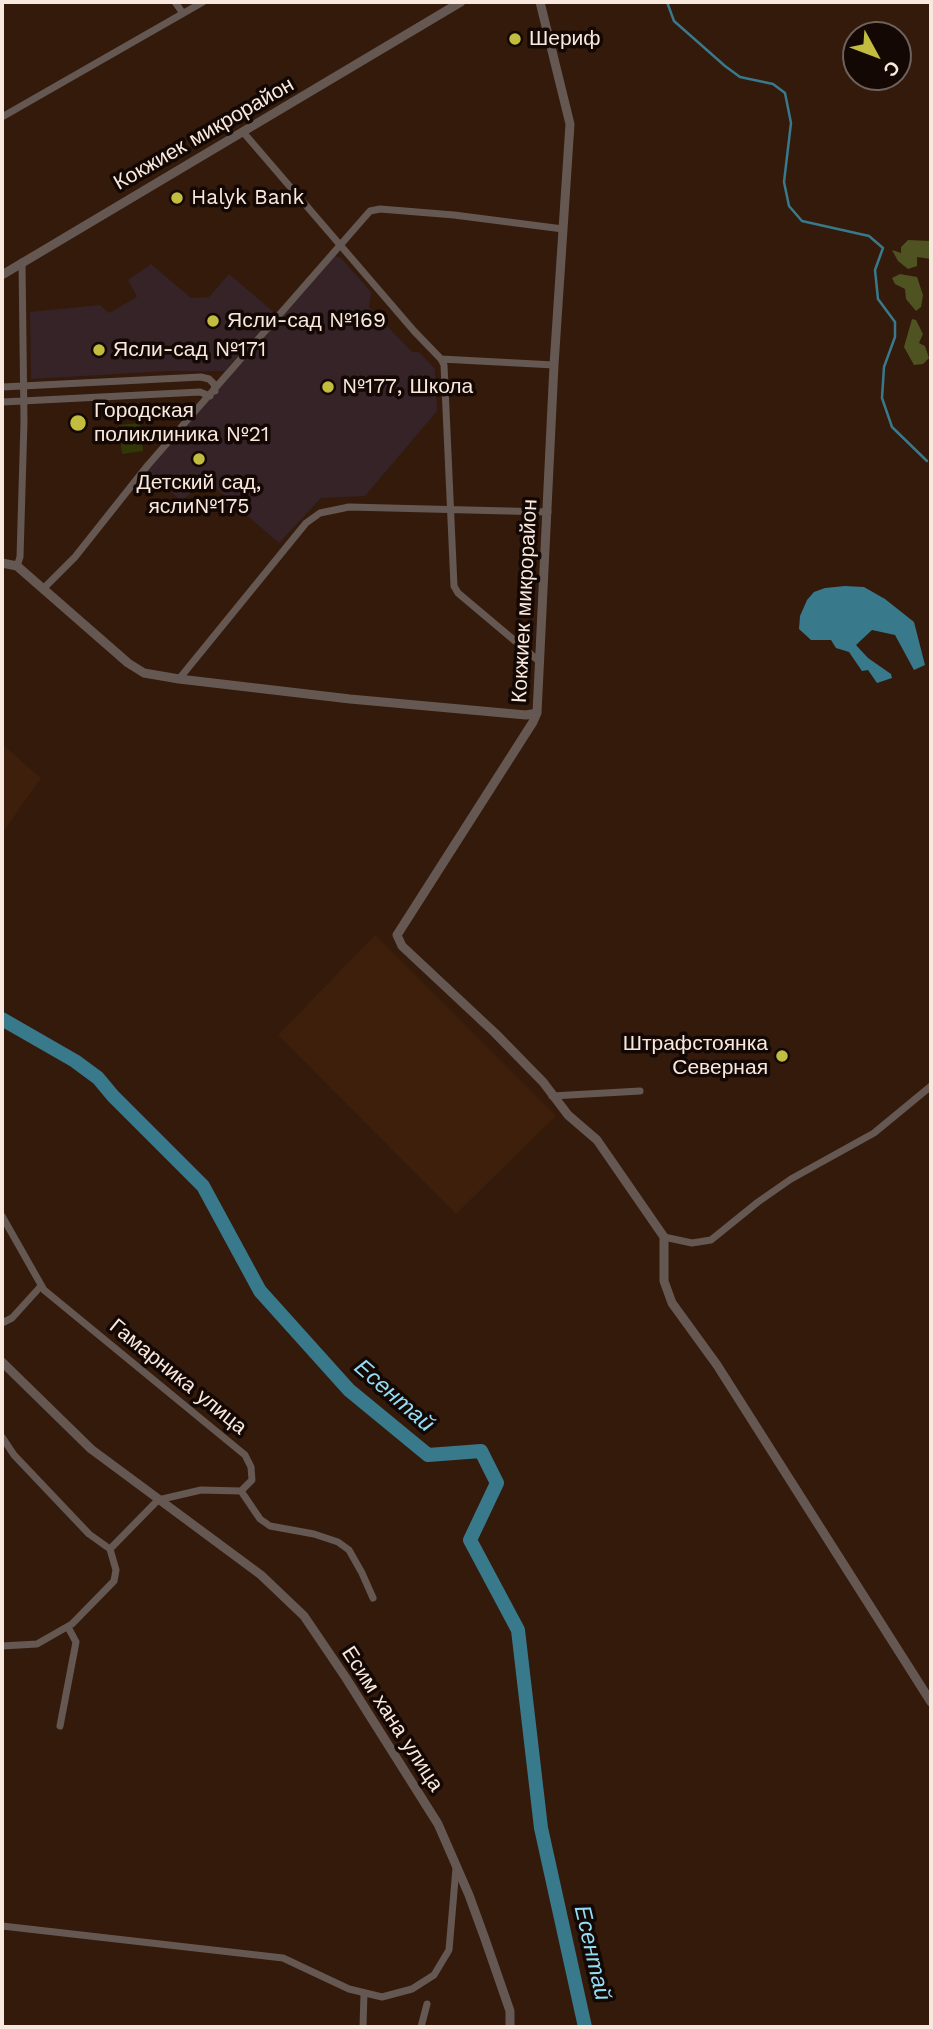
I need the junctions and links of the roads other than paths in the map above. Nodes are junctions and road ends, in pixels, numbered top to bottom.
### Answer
1 (175, 2) edge
2 (203, 2) edge
3 (461, 2) edge
4 (540, 2) edge
5 (182, 12) junction
6 (2, 117) edge
7 (243, 132) junction
8 (563, 229) junction
9 (341, 244) junction
10 (22, 262) junction
11 (2, 275) edge
12 (441, 359) junction
13 (554, 365) junction
14 (24, 386) junction
15 (2, 387) edge
16 (212, 393) junction
17 (24, 401) junction
18 (2, 402) edge
19 (449, 509) junction
20 (548, 512) junction
21 (2, 563) edge
22 (17, 566) junction
23 (44, 588) junction
24 (541, 663) junction
25 (178, 679) junction
26 (537, 713) junction
27 (931, 1086) edge
28 (640, 1091) dead end
29 (552, 1096) junction
30 (2, 1216) edge
31 (664, 1237) junction
32 (41, 1286) junction
33 (2, 1323) edge
34 (2, 1362) edge
35 (2, 1437) edge
36 (241, 1491) junction
37 (154, 1497) junction
38 (110, 1549) junction
39 (373, 1598) dead end
40 (68, 1627) junction
41 (2, 1646) edge
42 (931, 1702) edge
43 (60, 1726) dead end
44 (456, 1864) junction
45 (2, 1926) edge
46 (364, 1993) junction
47 (427, 2004) dead end
48 (363, 2027) edge
49 (421, 2027) edge
50 (510, 2027) edge

1 - 5 street
2 - 5 street
3 - 7 street, Кокжиек микрорайон
4 - 8 street, Кокжиек микрорайон
5 - 6 street
7 - 9 street
7 - 10 street, Кокжиек микрорайон
8 - 9 street
8 - 13 street, Кокжиек микрорайон
9 - 12 street
9 - 16 street
10 - 11 street, Кокжиек микрорайон
10 - 14 street
12 - 13 street
12 - 19 street
13 - 20 street, Кокжиек микрорайон
14 - 15 street
14 - 16 street
14 - 17 street
16 - 17 street
16 - 23 street
17 - 18 street
17 - 22 street
19 - 20 street
19 - 24 street
19 - 25 street
20 - 24 street, Кокжиек микрорайон
21 - 22 street, Кокжиек микрорайон
22 - 23 street, Кокжиек микрорайон
23 - 25 street, Кокжиек микрорайон
24 - 26 street, Кокжиек микрорайон
25 - 26 street, Кокжиек микрорайон
26 - 29 street
27 - 31 street
28 - 29 street
29 - 31 street
30 - 32 street, Гамарника улица
31 - 42 street
32 - 33 street
32 - 36 street, Гамарника улица
34 - 37 street, Есим хана улица
35 - 38 street
36 - 37 street
36 - 39 street
37 - 38 street
37 - 44 street, Есим хана улица
38 - 40 street
40 - 41 street
40 - 43 street
44 - 46 street
44 - 50 street, Есим хана улица
45 - 46 street
46 - 48 street
47 - 49 street

